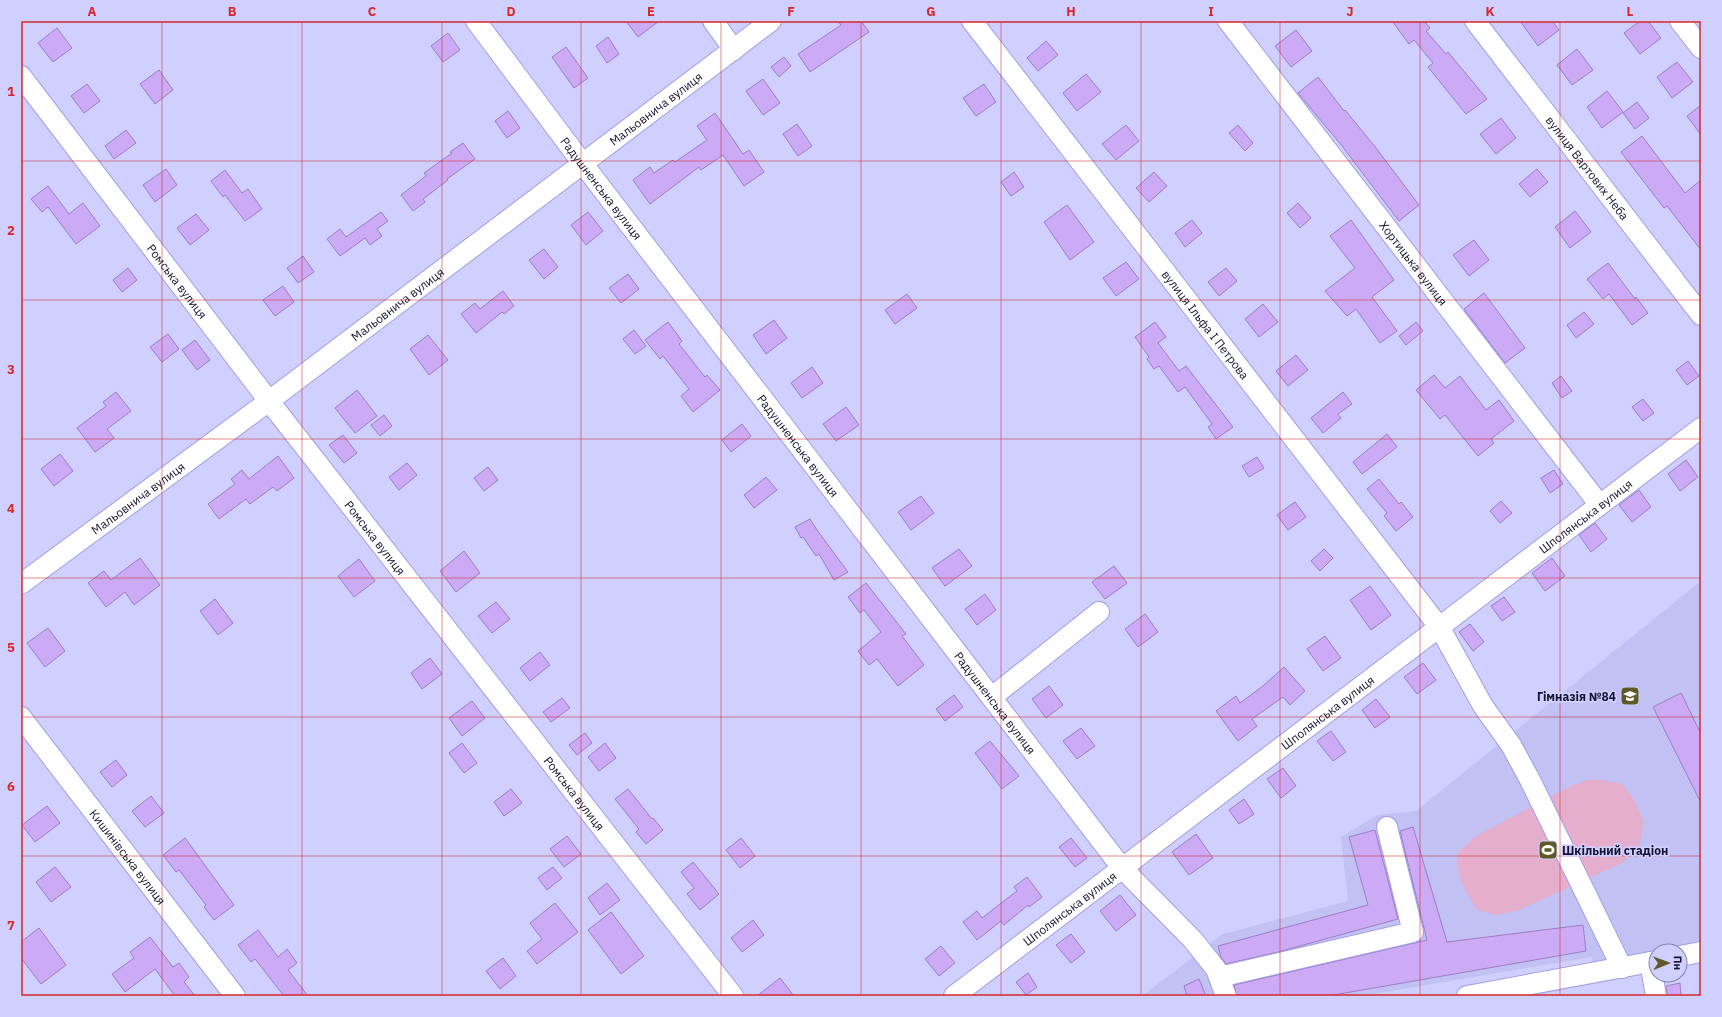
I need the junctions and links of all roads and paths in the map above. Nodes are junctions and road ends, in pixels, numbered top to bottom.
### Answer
1 (476, 21) edge
2 (713, 21) edge
3 (771, 21) edge
4 (972, 21) edge
5 (1228, 21) edge
6 (1475, 21) edge
7 (1680, 21) edge
8 (1701, 48) edge
9 (734, 50) junction
10 (21, 76) edge
11 (583, 164) junction
12 (1701, 315) edge
13 (269, 401) junction
14 (1701, 428) edge
15 (1599, 504) junction
16 (21, 584) edge
17 (1099, 612) dead end
18 (1440, 628) junction
19 (992, 696) junction
20 (21, 717) edge
21 (1388, 827) dead end
22 (1122, 868) junction
23 (1701, 952) edge
24 (1688, 954) edge
25 (1648, 963) edge
26 (1622, 968) junction
27 (1219, 977) junction
28 (1655, 983) edge
29 (235, 996) edge
30 (732, 996) edge
31 (954, 996) edge
32 (1226, 996) edge
33 (1467, 996) edge
34 (1656, 996) edge

1 - 11 street, Радушненська вулиця
2 - 9 street
3 - 9 street, Мальовнича вулиця
4 - 18 street, вулиця Ільфа І Петрова
5 - 15 street, Хортицька вулиця
6 - 12 street, вулиця Вартових Неба
7 - 8 street
9 - 11 street, Мальовнича вулиця
10 - 13 street, Ромська вулиця
11 - 13 street, Мальовнича вулиця
11 - 19 street, Радушненська вулиця
13 - 16 street, Мальовнича вулиця
13 - 30 street, Ромська вулиця
14 - 15 street, Шполянська вулиця
15 - 18 street, Шполянська вулиця
17 - 19 street
18 - 22 street, Шполянська вулиця
18 - 26 street, вулиця Ільфа І Петрова
19 - 22 street, Радушненська вулиця
20 - 29 street, Кишинівська вулиця
21 - 27 street
22 - 27 street, Радушненська вулиця
22 - 31 street, Шполянська вулиця
23 - 24 street
25 - 26 street
26 - 33 street
27 - 32 street, Радушненська вулиця
28 - 34 street

